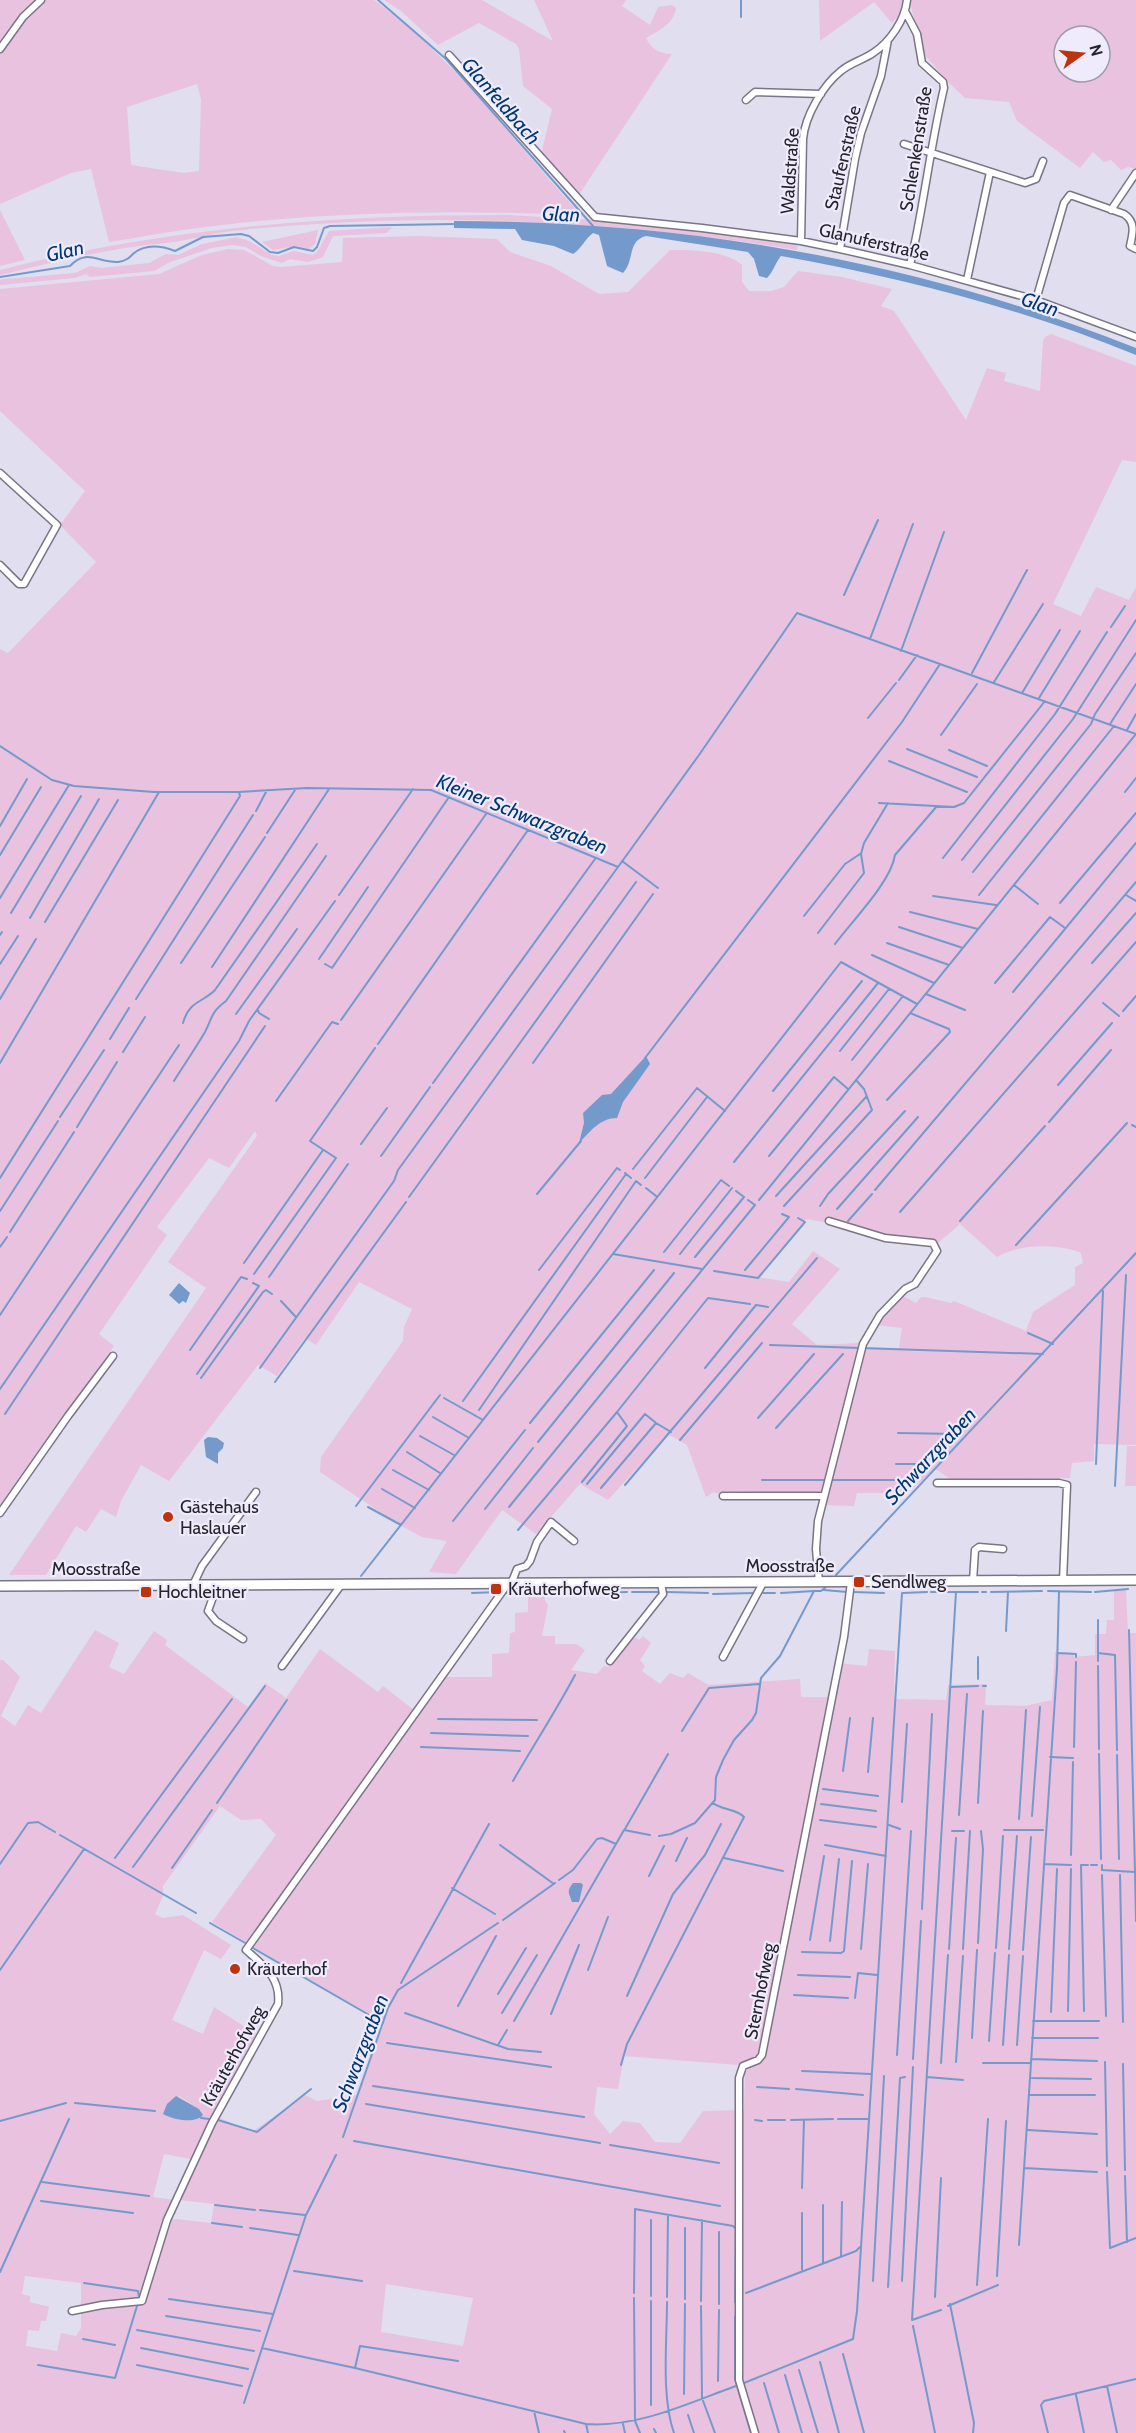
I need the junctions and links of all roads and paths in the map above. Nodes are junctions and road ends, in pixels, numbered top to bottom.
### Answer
1 (41, 0) edge
2 (907, 0) edge
3 (906, 13) junction
4 (888, 39) junction
5 (0, 49) edge
6 (449, 55) dead end
7 (821, 94) junction
8 (746, 100) dead end
9 (904, 144) dead end
10 (930, 151) junction
11 (1043, 161) dead end
12 (990, 172) junction
13 (1136, 173) edge
14 (1111, 210) junction
15 (801, 241) junction
16 (840, 249) junction
17 (1136, 249) edge
18 (910, 265) junction
19 (967, 280) junction
20 (1036, 300) junction
21 (1135, 336) edge
22 (0, 473) edge
23 (0, 565) edge
24 (829, 1221) dead end
25 (113, 1356) dead end
26 (937, 1483) dead end
27 (256, 1492) dead end
28 (723, 1496) dead end
29 (824, 1496) junction
30 (0, 1513) edge
31 (574, 1541) dead end
32 (1003, 1549) dead end
33 (1136, 1580) edge
34 (973, 1581) junction
35 (1063, 1581) junction
36 (819, 1582) junction
37 (851, 1582) junction
38 (661, 1583) junction
39 (763, 1583) junction
40 (192, 1585) junction
41 (213, 1585) junction
42 (341, 1585) junction
43 (509, 1585) junction
44 (0, 1586) edge
45 (243, 1639) dead end
46 (723, 1657) dead end
47 (610, 1661) dead end
48 (282, 1666) dead end
49 (72, 2311) dead end
50 (755, 2433) edge

1 - 5 street
2 - 3 street
3 - 4 street, Waldstraße
3 - 10 street, Schlenkenstraße
4 - 7 street, Waldstraße
4 - 16 street, Staufenstraße
6 - 15 street, Glanuferstraße
7 - 8 street
7 - 15 street, Waldstraße
9 - 10 street
10 - 12 street
10 - 18 street, Schlenkenstraße
11 - 12 street
12 - 19 street
13 - 14 street
14 - 17 street
14 - 20 street
15 - 16 street, Glanuferstraße
16 - 18 street, Glanuferstraße
18 - 19 street, Glanuferstraße
19 - 20 street, Glanuferstraße
20 - 21 street, Glanuferstraße
22 - 23 street
24 - 29 street
25 - 30 street
26 - 35 street
27 - 40 street
28 - 29 street
29 - 36 street
31 - 43 street
32 - 34 street
33 - 35 street, Moosstraße
34 - 35 street, Moosstraße
34 - 37 street, Moosstraße
36 - 37 street, Moosstraße
36 - 39 street, Moosstraße
37 - 50 street, Sternhofweg
38 - 39 street, Moosstraße
38 - 43 street, Moosstraße
38 - 47 street
39 - 46 street
40 - 41 street, Moosstraße
40 - 44 street, Moosstraße
41 - 42 street, Moosstraße
41 - 45 street
42 - 43 street, Moosstraße
42 - 48 street
43 - 49 street, Kräuterhofweg

